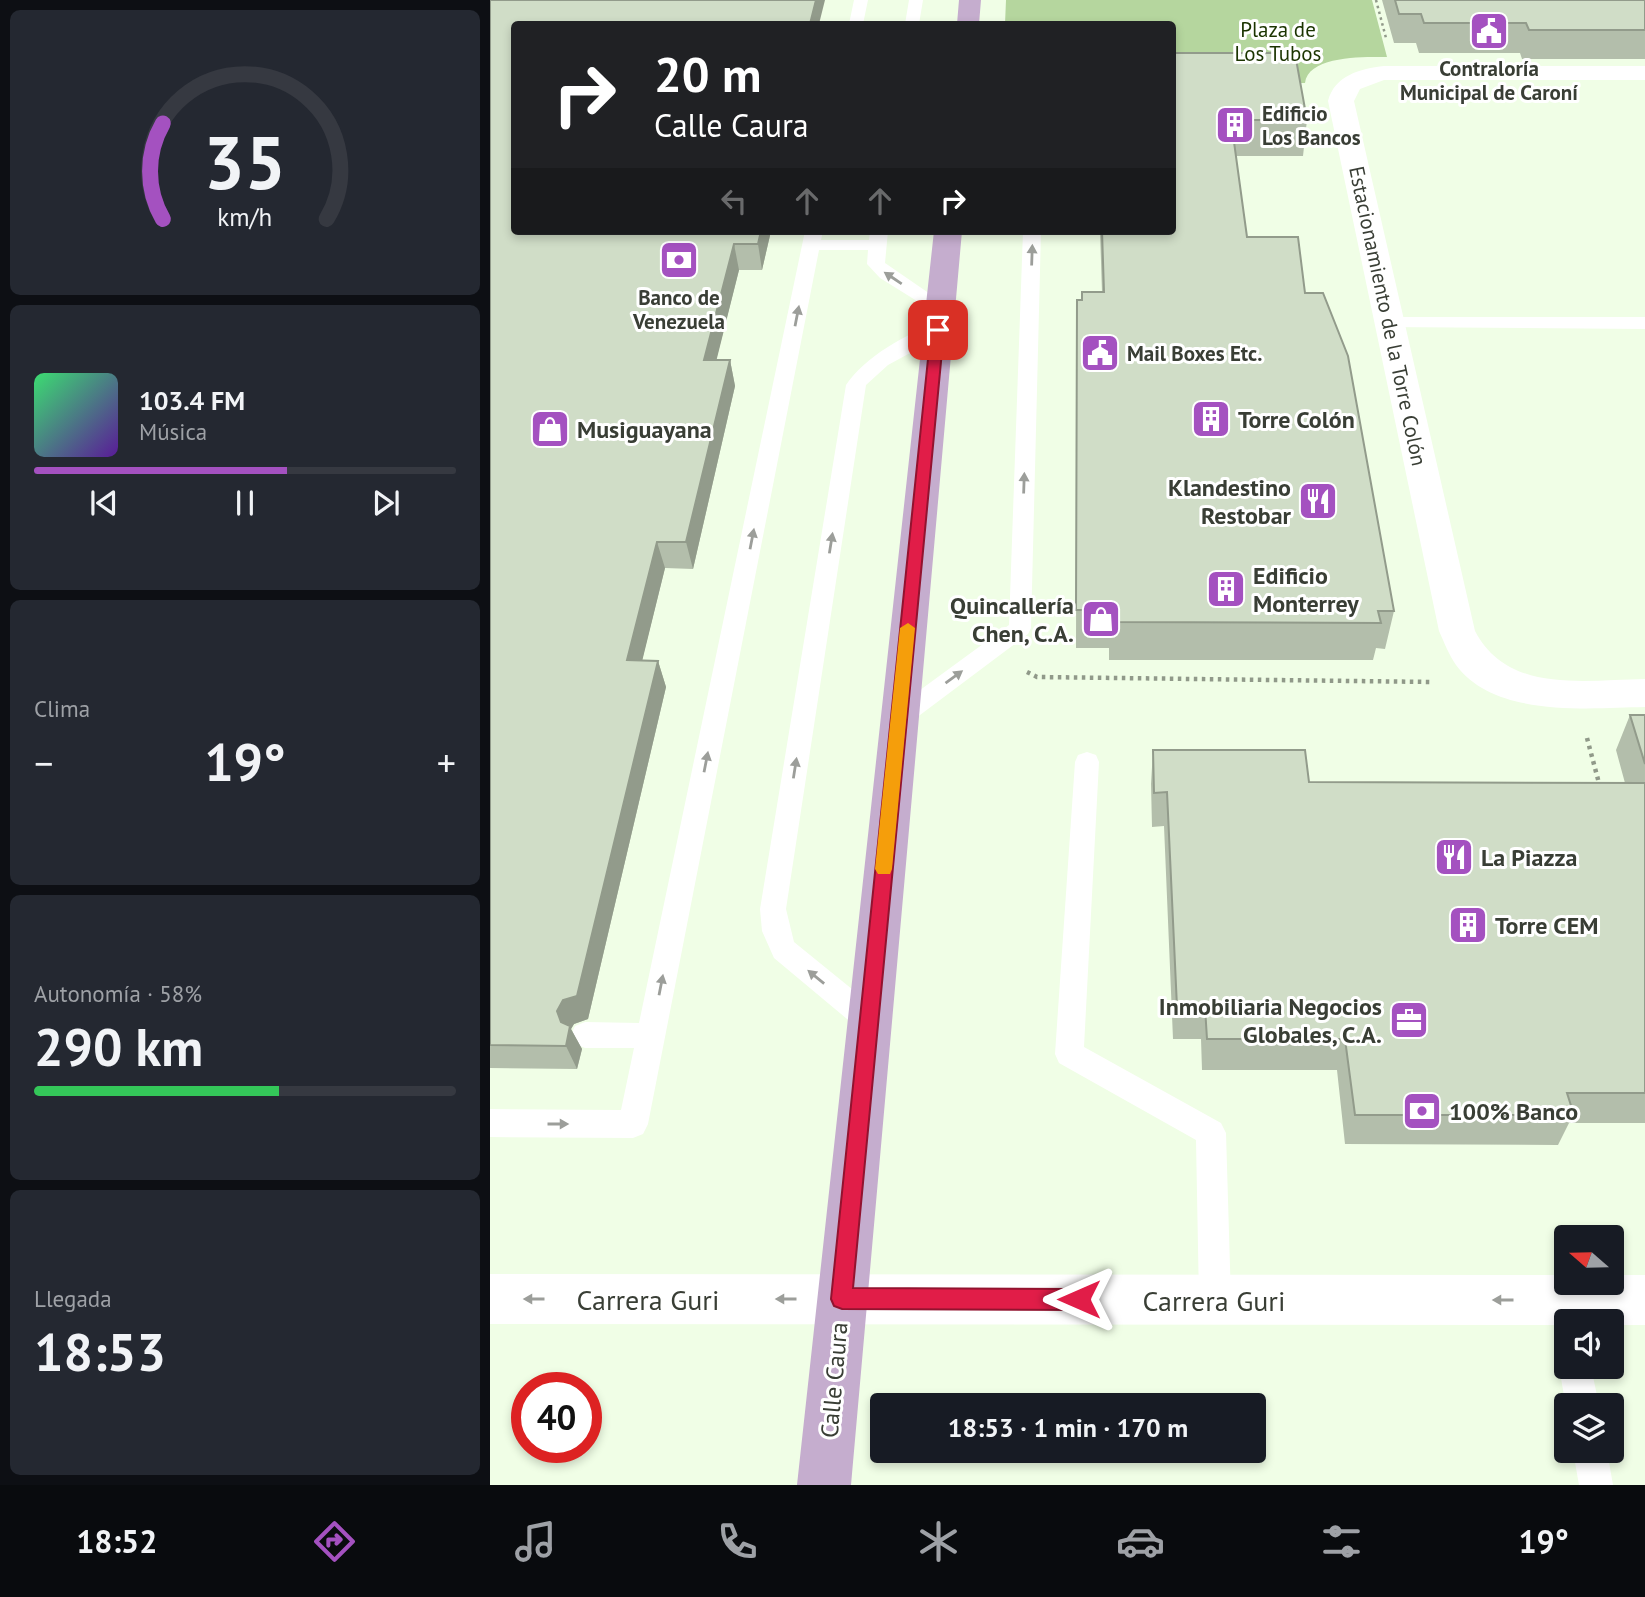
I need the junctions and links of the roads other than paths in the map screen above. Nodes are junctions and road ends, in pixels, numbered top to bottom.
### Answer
1 (861, 0) edge
2 (916, 0) edge
3 (970, 0) edge
4 (857, 21) edge
5 (912, 21) edge
6 (968, 21) edge
7 (1645, 73) edge
8 (948, 235) edge
9 (1032, 235) edge
10 (813, 238) edge
11 (878, 238) edge
12 (939, 318) junction
13 (1390, 323) junction
14 (1645, 323) edge
15 (1645, 693) edge
16 (899, 718) junction
17 (1087, 762) dead end
18 (869, 1020) junction
19 (585, 1035) dead end
20 (651, 1036) junction
21 (490, 1124) edge
22 (490, 1299) edge
23 (842, 1299) junction
24 (1215, 1300) junction
25 (1645, 1300) edge
26 (1573, 1309) edge
27 (1554, 1310) edge
28 (1592, 1463) edge
29 (824, 1485) edge
30 (1596, 1485) edge

1 - 4 lane
2 - 5 lane
3 - 6 main road
7 - 13 street, Estacionamiento de la Torre Colón
8 - 12 main road, Calle Caura
16 -> 9 lane
10 - 11 lane
20 -> 10 lane
12 -> 11 lane
12 - 16 main road, Calle Caura
18 -> 12 lane
13 - 14 lane
13 - 15 street, Estacionamiento de la Torre Colón
16 - 18 main road, Calle Caura
17 - 24 lane
18 - 23 main road, Calle Caura
19 - 20 lane
21 -> 20 lane
23 -> 22 street, Carrera Guri
23 - 24 street, Carrera Guri
23 - 29 main road, Calle Caura
27 -> 24 street, Carrera Guri
25 - 26 street, Carrera Guri
28 - 30 lane

